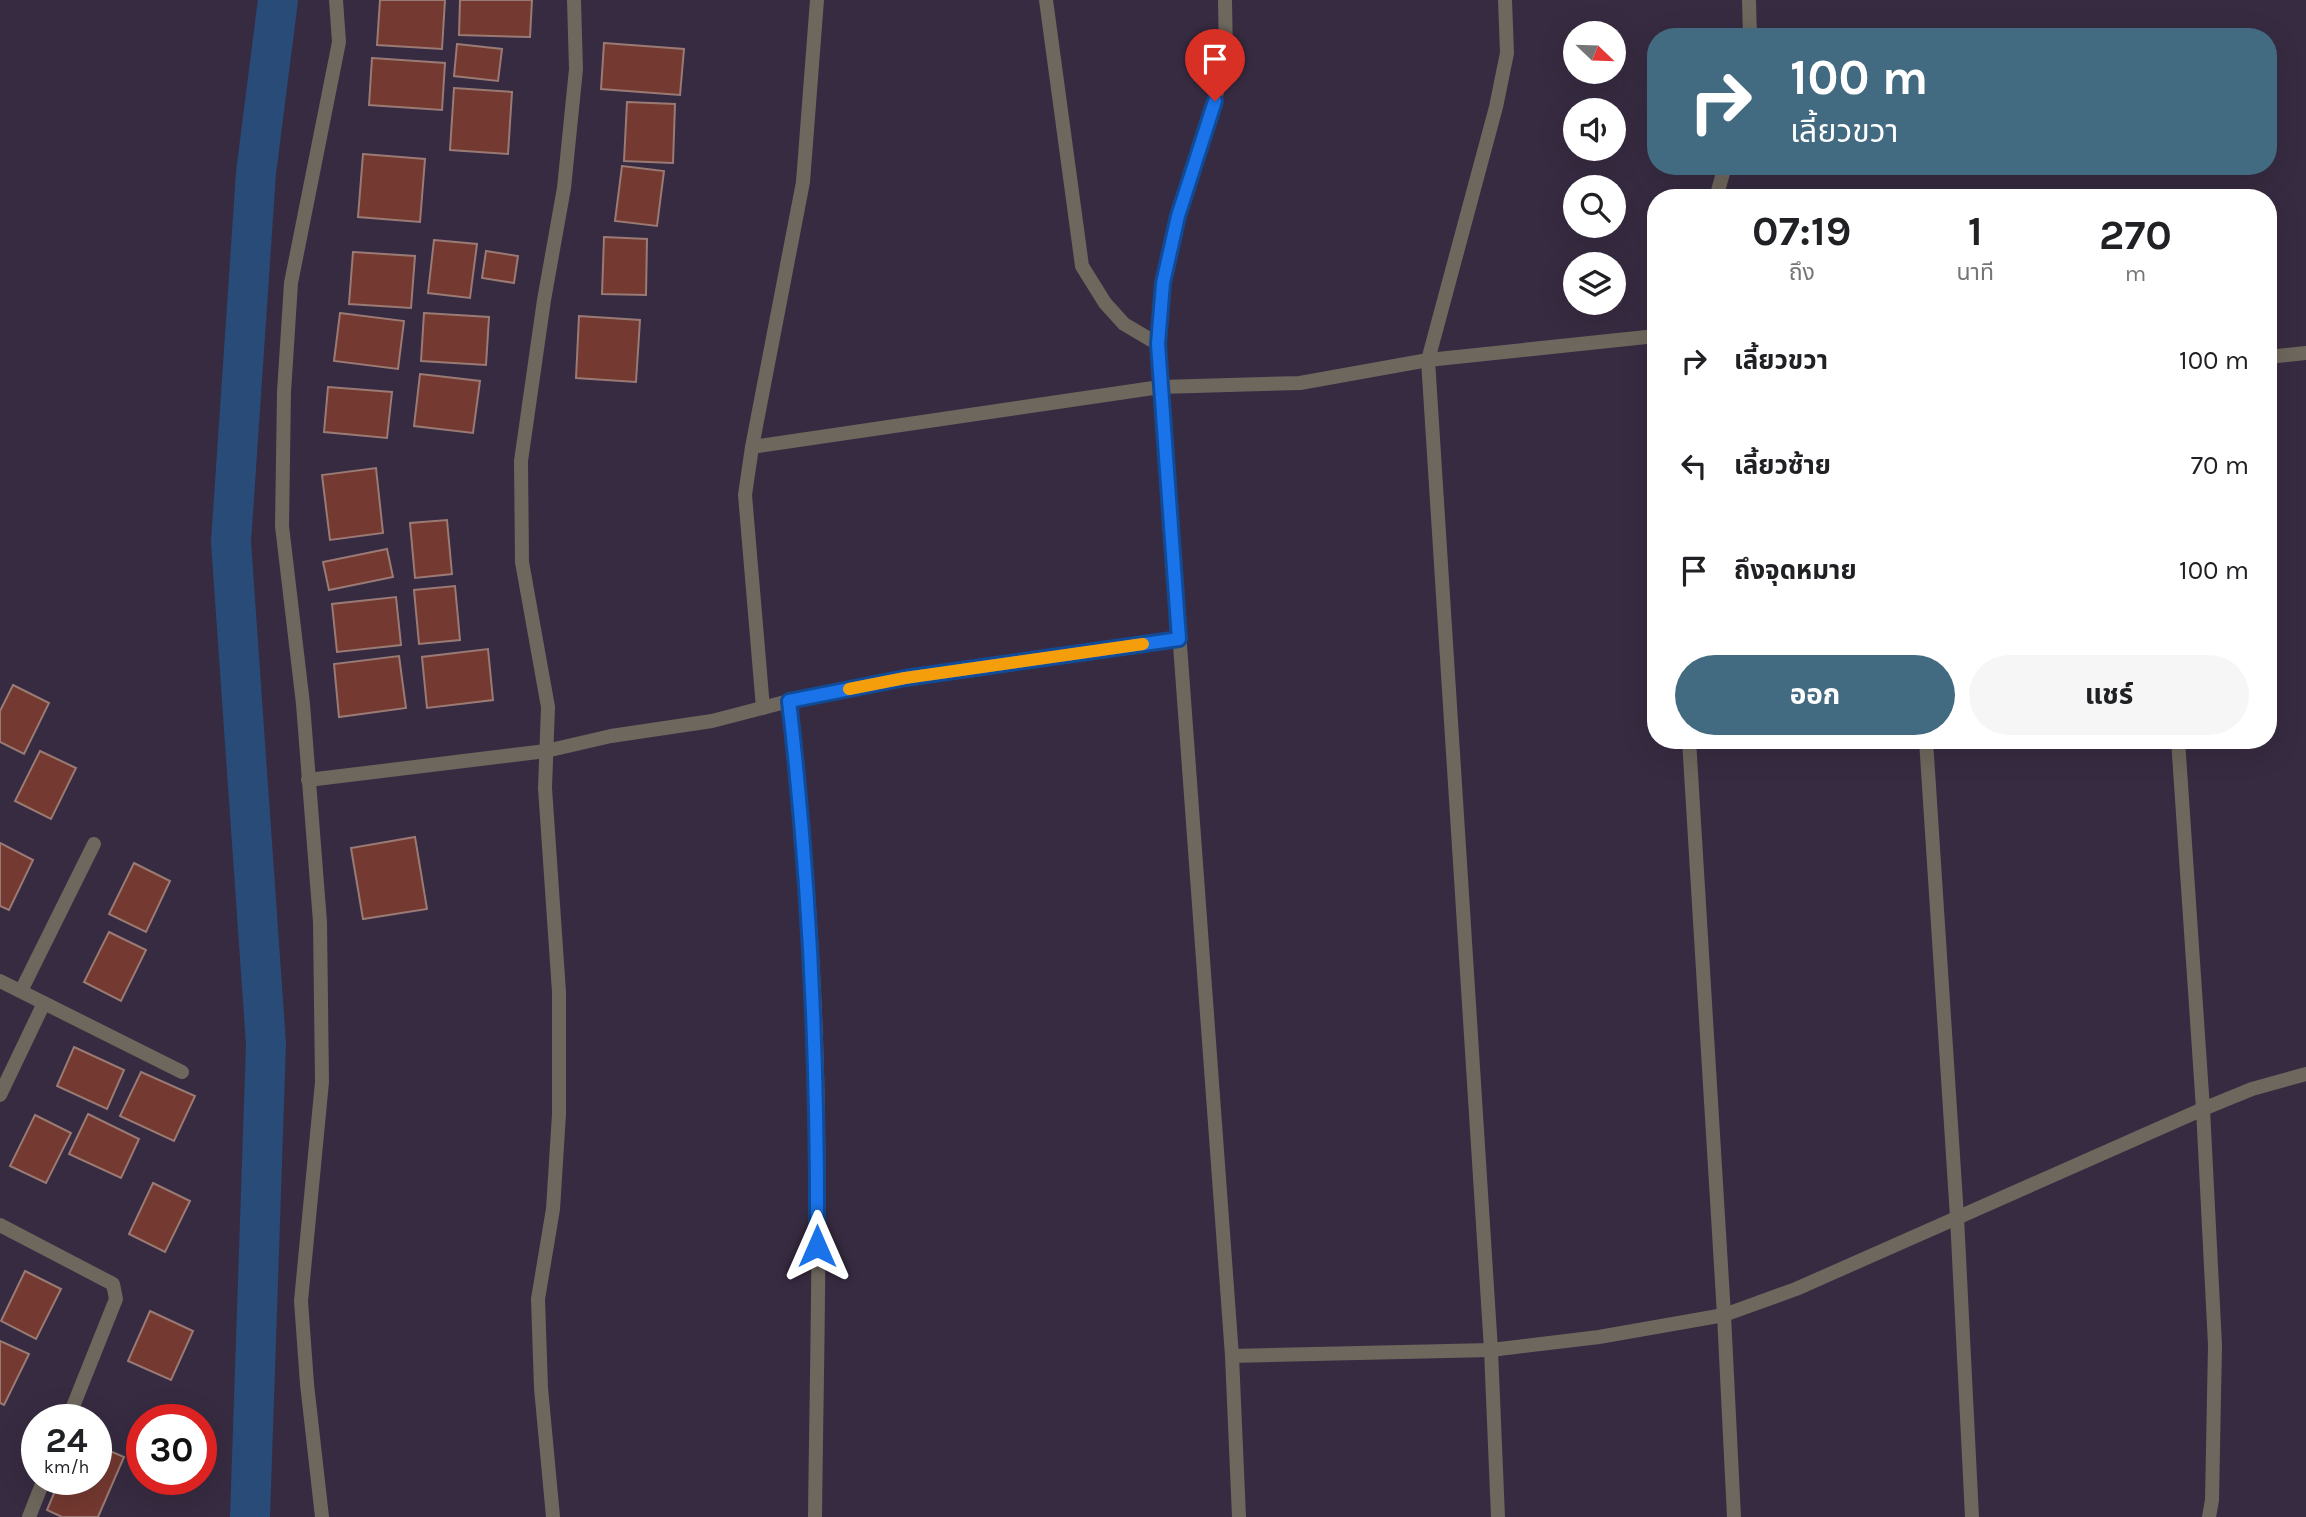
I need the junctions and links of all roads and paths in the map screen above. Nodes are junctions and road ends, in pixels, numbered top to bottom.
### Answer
1 (336, 0) edge
2 (574, 0) edge
3 (817, 0) edge
4 (1046, 0) edge
5 (1225, 0) edge
6 (1506, 0) edge
7 (1749, 0) edge
8 (1750, 28) edge
9 (1647, 337) edge
10 (1158, 344) junction
11 (2306, 353) edge
12 (2277, 356) edge
13 (1429, 360) junction
14 (1160, 387) junction
15 (751, 447) junction
16 (1179, 639) junction
17 (789, 701) junction
18 (763, 708) junction
19 (1690, 749) edge
20 (1927, 749) edge
21 (2179, 749) edge
22 (546, 751) junction
23 (308, 780) junction
24 (94, 844) dead end
25 (0, 981) edge
26 (21, 991) junction
27 (44, 1003) junction
28 (182, 1072) dead end
29 (2306, 1074) edge
30 (0, 1095) edge
31 (2203, 1109) junction
32 (1957, 1216) junction
33 (0, 1225) edge
34 (1724, 1315) junction
35 (1491, 1350) junction
36 (1232, 1356) junction
37 (74, 1404) edge
38 (38, 1495) edge
39 (29, 1517) edge
40 (322, 1517) edge
41 (553, 1517) edge
42 (815, 1517) edge
43 (1239, 1517) edge
44 (1498, 1517) edge
45 (1734, 1517) edge
46 (1972, 1517) edge
47 (2209, 1517) edge

1 - 23 street
2 - 22 street
3 - 15 street
4 - 10 street
5 - 10 street
6 - 13 street
7 - 8 street
9 - 13 street
10 - 14 street
11 - 12 street
13 - 14 street
13 - 35 street
14 - 15 street
14 - 16 street
15 - 18 street
16 - 17 street
16 - 36 street
17 - 18 street
17 - 42 street
18 - 22 street
19 - 34 street
20 - 32 street
21 - 31 street
22 - 23 street
22 - 41 street
23 - 40 street
24 - 26 street
25 - 26 street
26 - 27 street
27 - 28 street
27 - 30 street
29 - 31 street
31 - 32 street
31 - 47 street
32 - 34 street
32 - 46 street
33 - 37 street
34 - 35 street
34 - 45 street
35 - 36 street
35 - 44 street
36 - 43 street
38 - 39 street

